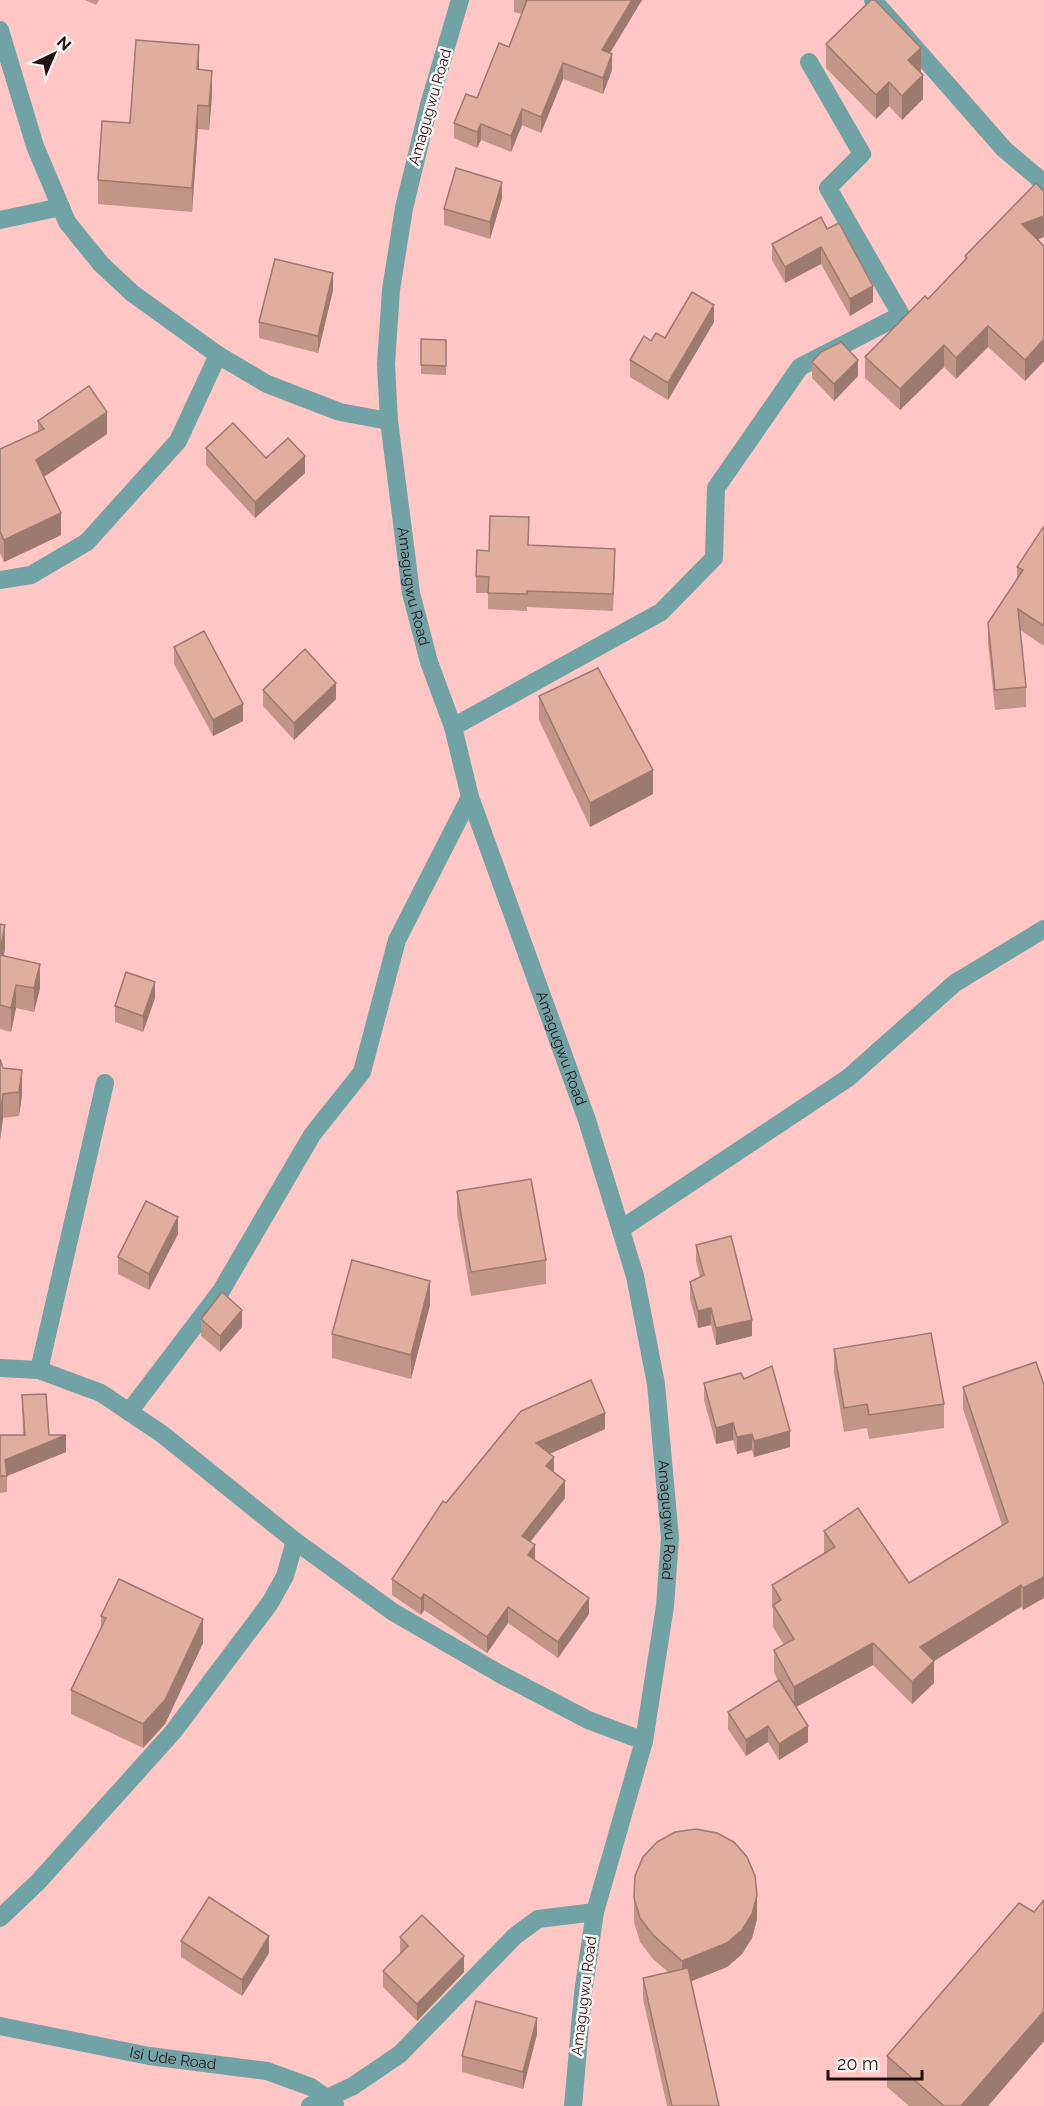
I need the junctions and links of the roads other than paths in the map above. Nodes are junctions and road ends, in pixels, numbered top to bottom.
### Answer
1 (460, 0) edge
2 (873, 0) edge
3 (0, 30) edge
4 (809, 62) dead end
5 (1044, 183) edge
6 (61, 207) junction
7 (0, 220) edge
8 (218, 355) junction
9 (389, 421) junction
10 (0, 580) edge
11 (453, 728) junction
12 (470, 797) junction
13 (1044, 929) edge
14 (105, 1083) dead end
15 (621, 1229) junction
16 (0, 1368) edge
17 (39, 1370) junction
18 (129, 1412) junction
19 (295, 1541) junction
20 (644, 1741) junction
21 (595, 1912) junction
22 (0, 1918) edge
23 (0, 2026) edge
24 (334, 2103) edge
25 (310, 2106) edge
26 (573, 2106) edge

1 - 9 street, Amagugwu Road
2 - 5 street
3 - 6 street
4 - 11 street
6 - 7 street
6 - 8 street
8 - 9 street
8 - 10 street
9 - 11 street, Amagugwu Road
11 - 12 street, Amagugwu Road
12 - 15 street, Amagugwu Road
12 - 18 street
13 - 15 street
14 - 17 street
15 - 20 street, Amagugwu Road
16 - 17 street
17 - 18 street
18 - 19 street
19 - 20 street
19 - 22 street
20 - 21 street, Amagugwu Road
21 - 24 street
21 - 26 street, Amagugwu Road
23 - 24 street, Isi Ude Road
24 - 25 street

